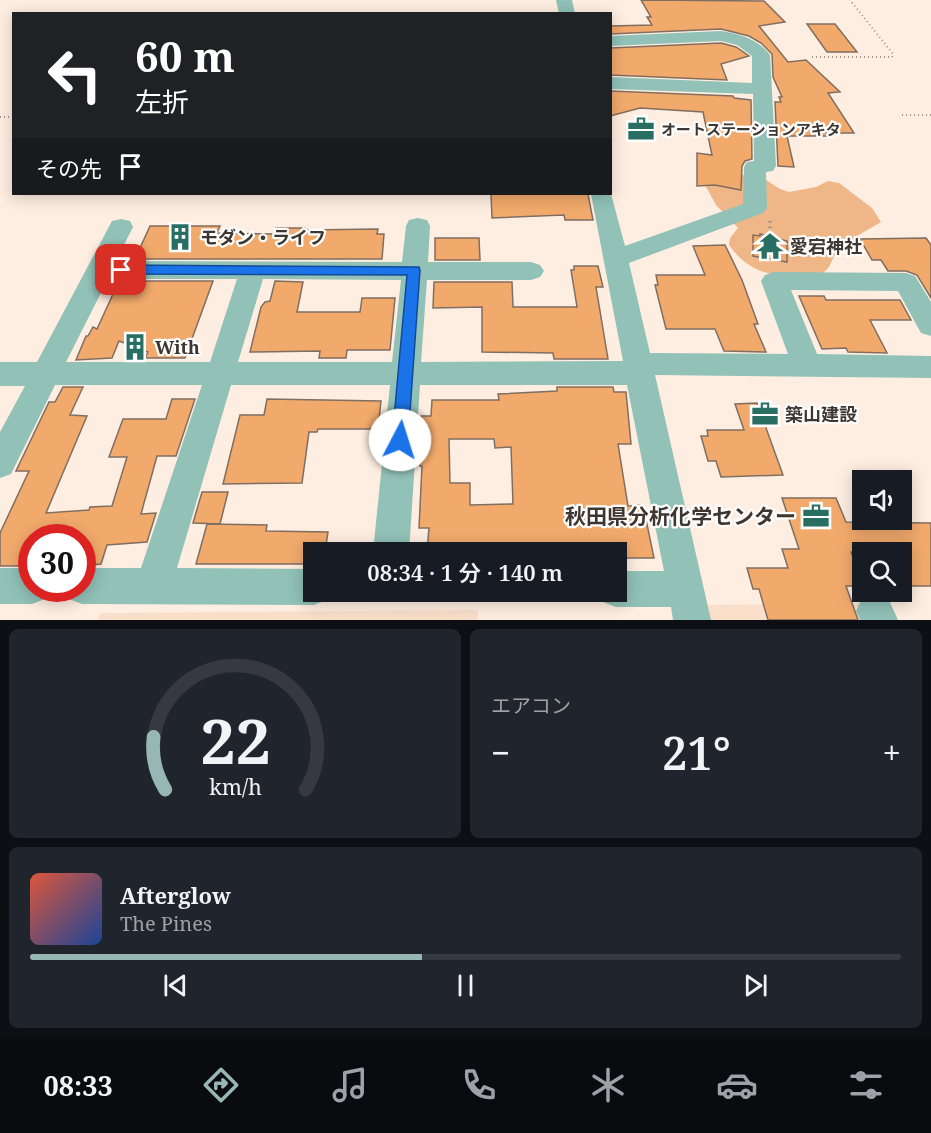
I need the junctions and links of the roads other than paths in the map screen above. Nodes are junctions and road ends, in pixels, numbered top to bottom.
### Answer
1 (612, 41) edge
2 (612, 83) edge
3 (762, 89) junction
4 (602, 195) edge
5 (418, 226) dead end
6 (121, 227) dead end
7 (616, 258) junction
8 (99, 270) junction
9 (253, 270) junction
10 (414, 270) junction
11 (531, 271) dead end
12 (931, 327) edge
13 (807, 365) junction
14 (931, 367) edge
15 (639, 368) junction
16 (221, 373) junction
17 (405, 373) junction
18 (0, 374) edge
19 (46, 374) junction
20 (0, 464) edge
21 (392, 542) edge
22 (0, 586) edge
23 (18, 586) edge
24 (96, 586) edge
25 (153, 587) junction
26 (303, 588) edge
27 (627, 591) edge
28 (689, 605) edge

1 - 3 street
2 - 3 street
3 - 7 street
4 - 7 street
5 - 10 street
6 - 8 street
7 - 15 street
8 - 9 street
8 - 19 street
9 - 10 street
9 - 16 street
10 - 11 street
10 - 17 street
12 - 13 street
13 - 14 street
13 - 15 street
15 - 17 street
15 - 28 street
16 - 17 street
16 - 19 street
16 - 25 street
17 - 21 street
18 - 19 street
19 - 20 street
22 - 23 street
24 - 25 street
25 - 26 street
27 - 28 street

